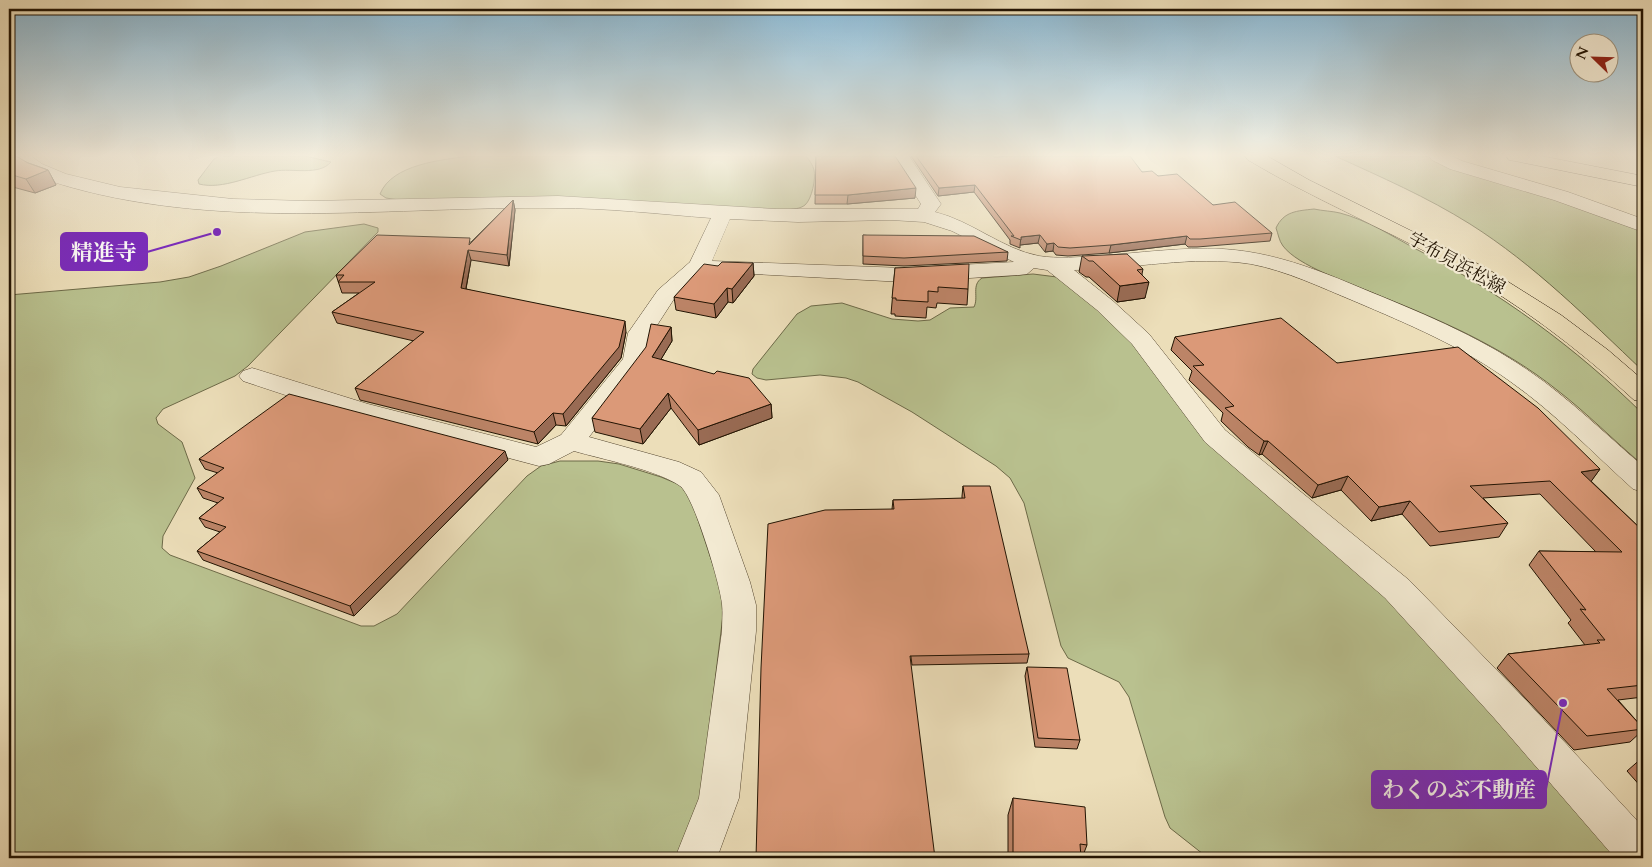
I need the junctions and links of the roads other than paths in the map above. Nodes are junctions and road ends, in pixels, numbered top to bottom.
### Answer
1 (154, 196) edge
2 (926, 196) edge
3 (1333, 196) edge
4 (1562, 196) edge
5 (723, 212) junction
6 (923, 215) junction
7 (1643, 226) edge
8 (1041, 263) junction
9 (699, 265) junction
10 (252, 376) dead end
11 (1643, 394) edge
12 (571, 441) junction
13 (1643, 482) edge
14 (696, 858) edge
15 (1643, 858) edge

1 - 5 street
2 - 6 street
3 - 11 main road, 宇布見浜松線
4 - 7 street
5 - 6 street
5 - 9 street
6 - 8 street
8 - 9 street
8 - 13 street
8 - 15 street
9 - 12 street
10 - 12 street
12 - 14 street

